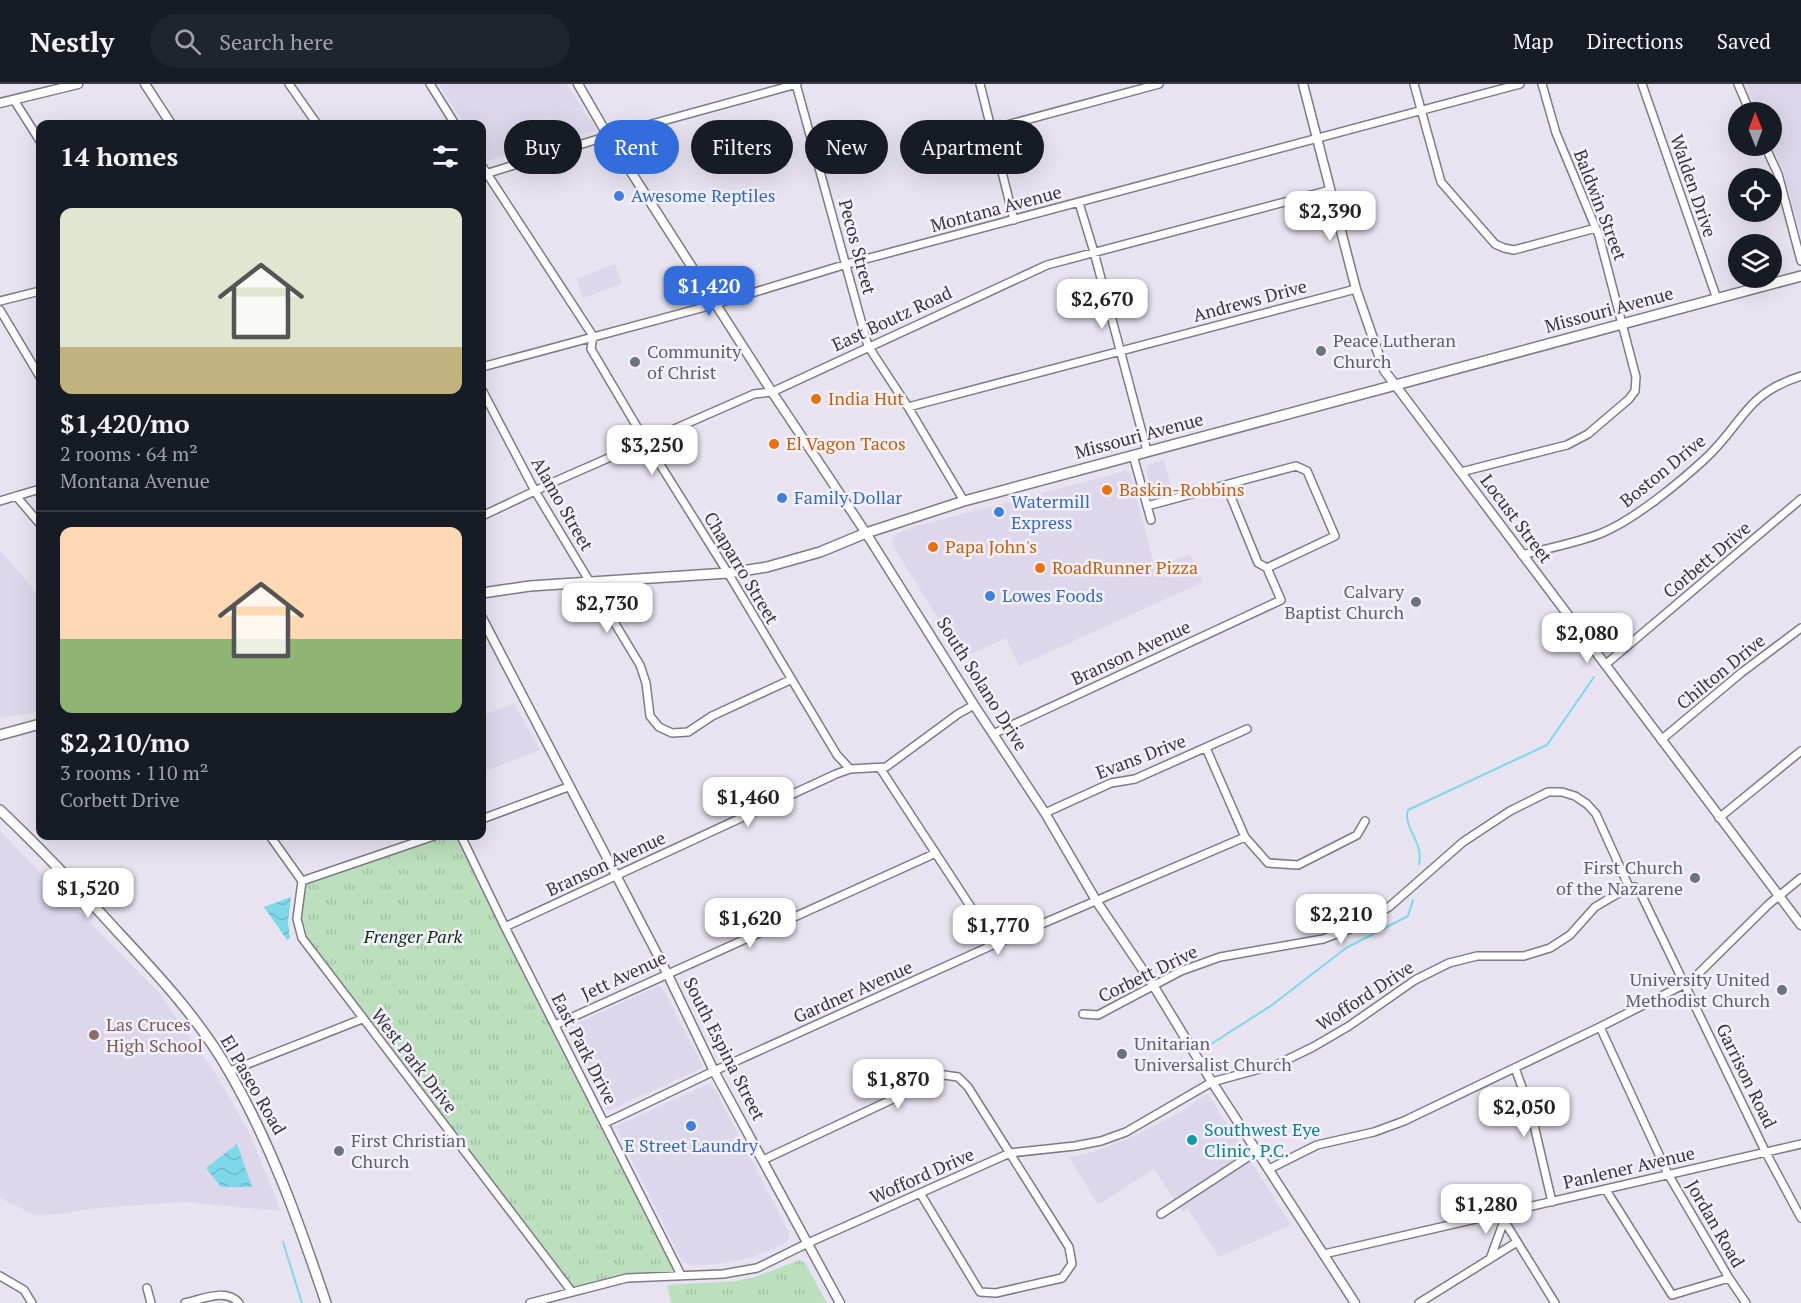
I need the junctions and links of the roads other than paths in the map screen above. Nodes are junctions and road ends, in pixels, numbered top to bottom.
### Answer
1 (78, 84) edge
2 (145, 84) edge
3 (289, 84) edge
4 (430, 84) edge
5 (578, 84) edge
6 (796, 84) edge
7 (980, 84) edge
8 (1159, 84) edge
9 (1303, 84) edge
10 (1414, 84) edge
11 (1520, 84) edge
12 (1542, 84) edge
13 (1642, 84) edge
14 (1738, 84) edge
15 (14, 100) junction
16 (1746, 102) edge
17 (0, 103) edge
18 (1421, 110) junction
19 (168, 120) edge
20 (313, 120) edge
21 (452, 120) edge
22 (599, 120) edge
23 (666, 120) edge
24 (990, 120) edge
25 (1025, 120) edge
26 (36, 135) edge
27 (1317, 138) junction
28 (594, 140) edge
29 (1770, 156) edge
30 (486, 174) edge
31 (632, 174) edge
32 (1003, 174) edge
33 (486, 178) edge
34 (1330, 190) junction
35 (1078, 203) junction
36 (1014, 220) junction
37 (1596, 228) junction
38 (1094, 252) junction
39 (1801, 261) edge
40 (847, 264) junction
41 (1801, 276) edge
42 (1356, 289) junction
43 (36, 292) edge
44 (1717, 299) junction
45 (0, 301) edge
46 (716, 304) junction
47 (0, 310) edge
48 (1623, 323) junction
49 (593, 336) junction
50 (868, 346) junction
51 (1120, 350) junction
52 (486, 366) edge
53 (36, 370) edge
54 (1801, 376) edge
55 (1394, 384) junction
56 (772, 392) junction
57 (486, 398) edge
58 (908, 407) junction
59 (646, 442) junction
60 (1147, 451) junction
61 (1133, 455) junction
62 (1461, 472) junction
63 (1226, 485) junction
64 (36, 490) edge
65 (535, 490) junction
66 (16, 496) junction
67 (1801, 499) edge
68 (0, 501) edge
69 (964, 501) junction
70 (1147, 506) junction
71 (486, 514) edge
72 (36, 519) edge
73 (1151, 520) dead end
74 (866, 533) junction
75 (1522, 555) junction
76 (1267, 568) junction
77 (728, 573) junction
78 (590, 582) junction
79 (486, 592) edge
80 (486, 626) edge
81 (1801, 628) edge
82 (1605, 665) junction
83 (790, 680) junction
84 (974, 705) junction
85 (36, 725) edge
86 (1247, 729) dead end
87 (993, 734) junction
88 (0, 735) edge
89 (1661, 740) junction
90 (1206, 748) junction
91 (1801, 751) edge
92 (880, 768) junction
93 (850, 769) junction
94 (568, 787) junction
95 (1575, 796) joint
96 (0, 810) edge
97 (1045, 813) junction
98 (486, 818) edge
99 (1719, 818) junction
100 (1365, 821) dead end
101 (1245, 837) junction
102 (273, 840) edge
103 (422, 840) edge
104 (463, 840) edge
105 (936, 853) junction
106 (616, 876) junction
107 (1801, 878) edge
108 (302, 881) junction
109 (1629, 887) junction
110 (1778, 896) junction
111 (1097, 902) junction
112 (1801, 926) edge
113 (505, 927) junction
114 (995, 944) junction
115 (667, 973) junction
116 (1685, 984) junction
117 (1153, 985) junction
118 (1083, 1014) dead end
119 (362, 1019) junction
120 (555, 1024) junction
121 (1600, 1027) junction
122 (1515, 1068) junction
123 (230, 1071) junction
124 (714, 1071) junction
125 (1212, 1082) junction
126 (604, 1123) junction
127 (1801, 1144) edge
128 (1257, 1151) junction
129 (1765, 1151) junction
130 (1010, 1153) junction
131 (763, 1161) junction
132 (1269, 1169) junction
133 (1668, 1174) junction
134 (1606, 1190) junction
135 (920, 1193) junction
136 (1552, 1202) junction
137 (1161, 1214) dead end
138 (1502, 1218) junction
139 (1801, 1218) edge
140 (1517, 1242) junction
141 (808, 1243) junction
142 (1324, 1254) junction
143 (1490, 1259) junction
144 (681, 1275) junction
145 (0, 1276) edge
146 (1729, 1278) junction
147 (147, 1288) dead end
148 (572, 1292) junction
149 (32, 1303) edge
150 (151, 1303) edge
151 (185, 1303) edge
152 (239, 1303) edge
153 (326, 1303) edge
154 (530, 1303) edge
155 (840, 1303) edge
156 (1354, 1303) edge
157 (1419, 1303) edge
158 (1555, 1303) edge
159 (1746, 1303) edge

1 - 15 street
2 - 19 street
3 - 20 street
4 - 21 street
5 - 22 street, South Solano Drive
6 - 23 street
6 - 40 street, Pecos Street
7 - 24 street
8 - 25 street
9 - 27 street, Locust Street
10 - 18 street
11 - 18 street, Montana Avenue
12 - 37 street, Baldwin Street
13 - 44 street, Walden Drive
14 - 16 street
15 - 17 street
15 - 26 street
18 - 27 street, Montana Avenue
18 - 37 street
27 - 34 street, Locust Street
27 - 35 street, Montana Avenue
28 - 30 street
29 - 39 street
31 - 46 street, South Solano Drive
32 - 36 street
33 - 49 street, Chaparro Street
34 - 38 street, East Boutz Road
34 - 42 street, Locust Street
35 - 36 street, Montana Avenue
35 - 38 street
36 - 40 street, Montana Avenue
37 - 48 street, Baldwin Street
38 - 50 street, East Boutz Road
38 - 51 street
40 - 46 street, Montana Avenue
40 - 50 street, Pecos Street
41 - 44 main road, Missouri Avenue
42 - 51 street, Andrews Drive
42 - 55 street, Locust Street
43 - 45 street
44 - 48 main road, Missouri Avenue
46 - 49 street, Montana Avenue
46 - 56 street, South Solano Drive
47 - 53 street
48 - 55 main road, Missouri Avenue
48 - 62 street, Baldwin Street
49 - 52 street, Montana Avenue
49 - 59 street, Chaparro Street
50 - 56 street, East Boutz Road
50 - 58 street, Pecos Street
51 - 58 street, Andrews Drive
51 - 60 street
54 - 75 street, Boston Drive
55 - 60 main road, Missouri Avenue
55 - 62 street, Locust Street
56 - 59 street, East Boutz Road
56 - 74 street, South Solano Drive
57 - 65 street, Alamo Street
58 - 69 street, Pecos Street
59 - 65 street, East Boutz Road
59 - 77 street, Chaparro Street
60 - 61 main road, Missouri Avenue
61 - 69 main road, Missouri Avenue
61 - 70 street
62 - 75 street, Locust Street
63 - 70 street
63 - 76 street
63 - 76 street
64 - 66 street
65 - 71 street, East Boutz Road
65 - 78 street, Alamo Street
66 - 68 street
66 - 72 street
67 - 82 street, Corbett Drive
69 - 74 main road, Missouri Avenue
70 - 73 street
74 - 77 main road, Missouri Avenue
74 - 84 street, South Solano Drive
75 - 82 street, Locust Street
76 - 87 street, Branson Avenue
77 - 78 main road, Missouri Avenue
77 - 83 street, Chaparro Street
78 - 79 main road, Missouri Avenue
78 - 83 street, Alamo Street
80 - 94 street, South Espina Street
81 - 89 street, Chilton Drive
82 - 89 street, Locust Street
83 - 93 street, Chaparro Street
84 - 87 street, South Solano Drive
84 - 92 street, Branson Avenue
85 - 88 main road
86 - 90 street, Evans Drive
87 - 97 street, South Solano Drive
89 - 99 street, Locust Street
90 - 97 street, Evans Drive
90 - 101 street
91 - 99 street
92 - 93 street, Branson Avenue
92 - 105 street
93 - 106 street, Branson Avenue
94 - 98 street
94 - 106 street, South Espina Street
95 - 109 street, Garrison Road
95 - 117 street, Corbett Drive
96 - 123 main road, El Paseo Road
97 - 111 street, South Solano Drive
99 - 110 street, Locust Street
100 - 101 street
101 - 111 street, Gardner Avenue
102 - 108 street
103 - 108 street
104 - 113 street, East Park Drive
105 - 114 street
105 - 115 street, Jett Avenue
106 - 113 street, Branson Avenue
106 - 115 street, South Espina Street
107 - 110 street
108 - 119 street, West Park Drive
109 - 116 street, Garrison Road
109 - 125 street, Wofford Drive
110 - 112 street, Locust Street
110 - 116 street
111 - 114 street, Gardner Avenue
111 - 117 street, South Solano Drive
113 - 120 street, East Park Drive
114 - 124 street, Gardner Avenue
115 - 120 street, Jett Avenue
115 - 124 street, South Espina Street
116 - 121 street
116 - 129 street, Garrison Road
117 - 118 street, Corbett Drive
117 - 125 street, South Solano Drive
119 - 123 street
119 - 148 street, West Park Drive
120 - 126 street, East Park Drive
121 - 122 street
121 - 133 street, Jordan Road
122 - 132 street
122 - 136 street
123 - 153 main road, El Paseo Road
124 - 126 street, Gardner Avenue
124 - 131 street, South Espina Street
125 - 128 street, South Solano Drive
125 - 130 street, Wofford Drive
126 - 144 street, East Park Drive
127 - 129 street, Panlener Avenue
128 - 132 street, South Solano Drive
128 - 137 street
129 - 133 street, Panlener Avenue
129 - 139 street, Garrison Road
130 - 131 street
130 - 135 street, Wofford Drive
130 - 135 street
131 - 141 street, South Espina Street
132 - 142 street, South Solano Drive
133 - 134 street, Panlener Avenue
133 - 146 street, Jordan Road
134 - 136 street, Panlener Avenue
134 - 146 street
135 - 141 street, Wofford Drive
136 - 138 street, Panlener Avenue
138 - 140 street
138 - 142 street, Panlener Avenue
138 - 143 street
140 - 143 street
140 - 158 street
141 - 144 street, Wofford Drive
141 - 155 street, South Espina Street
142 - 156 street, South Solano Drive
143 - 157 street
144 - 148 street, Wofford Drive
145 - 149 street
146 - 159 street, Jordan Road
147 - 150 street
148 - 154 street, Wofford Drive
151 - 152 street

